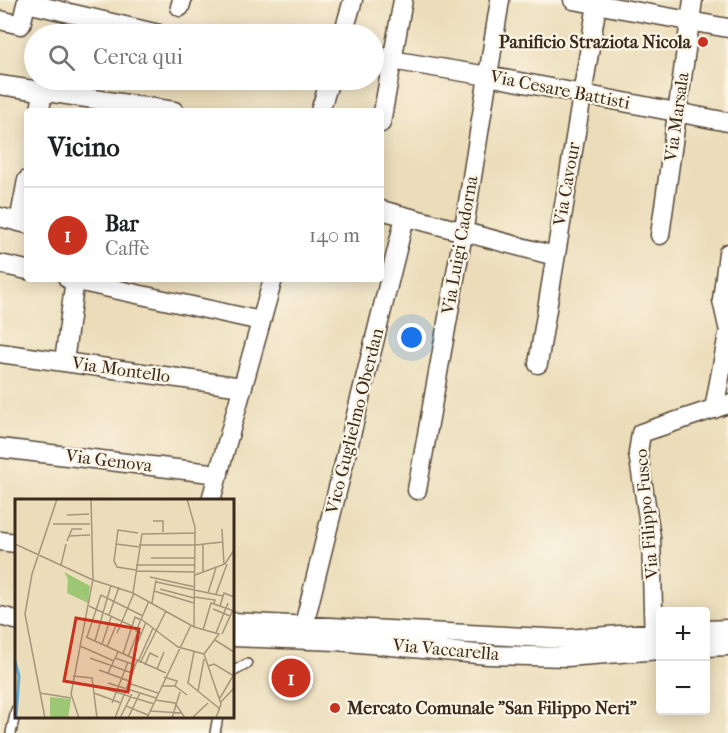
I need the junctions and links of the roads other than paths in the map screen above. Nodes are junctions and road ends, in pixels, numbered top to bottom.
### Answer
1 (353, 0) edge
2 (403, 0) edge
3 (500, 0) edge
4 (573, 0) edge
5 (693, 0) edge
6 (27, 2) edge
7 (597, 4) junction
8 (628, 5) edge
9 (0, 20) edge
10 (690, 21) junction
11 (118, 24) edge
12 (346, 24) edge
13 (728, 28) edge
14 (392, 60) junction
15 (488, 76) junction
16 (0, 86) edge
17 (24, 89) edge
18 (34, 90) edge
19 (327, 90) edge
20 (43, 91) junction
21 (582, 94) junction
22 (98, 105) edge
23 (40, 108) edge
24 (136, 108) edge
25 (321, 108) edge
26 (384, 108) edge
27 (678, 112) junction
28 (728, 122) edge
29 (384, 211) edge
30 (405, 217) junction
31 (0, 218) edge
32 (23, 223) edge
33 (463, 234) junction
34 (660, 235) dead end
35 (728, 254) edge
36 (555, 256) junction
37 (0, 264) edge
38 (24, 269) edge
39 (72, 282) edge
40 (81, 282) edge
41 (272, 282) edge
42 (261, 321) junction
43 (728, 327) edge
44 (728, 334) edge
45 (0, 353) edge
46 (63, 362) junction
47 (538, 364) dead end
48 (242, 387) junction
49 (721, 406) edge
50 (0, 448) edge
51 (219, 474) junction
52 (417, 490) dead end
53 (212, 499) edge
54 (0, 541) edge
55 (15, 543) edge
56 (0, 607) edge
57 (15, 609) edge
58 (0, 616) edge
59 (15, 620) edge
60 (234, 622) edge
61 (656, 624) edge
62 (304, 625) junction
63 (728, 629) edge
64 (710, 630) edge
65 (234, 637) edge
66 (656, 642) edge
67 (656, 642) edge
68 (728, 646) edge
69 (710, 647) edge
70 (247, 664) dead end
71 (234, 671) edge
72 (15, 715) edge
73 (218, 718) edge
74 (11, 733) edge
75 (215, 733) edge

1 - 12 street
2 - 14 street
3 - 15 street, Via Luigi Cadorna
4 - 7 street
5 - 10 street, Via Marsala
6 - 9 street
6 - 11 street
7 - 8 street
7 - 21 street, Via Cavour
8 - 10 street
10 - 13 street
10 - 27 street, Via Marsala
14 - 15 street, Via Cesare Battisti
14 - 26 street
15 - 21 street, Via Cesare Battisti
15 - 33 street, Via Luigi Cadorna
16 - 17 street
18 - 20 street
19 - 25 street
20 - 22 street
20 - 23 street
21 - 27 street, Via Cesare Battisti
21 - 36 street, Via Cavour
22 - 24 street
27 - 28 street, Via Cesare Battisti
27 - 34 street, Via Marsala
29 - 30 street
30 - 33 street
30 - 62 street, Vico Guglielmo Oberdan
31 - 32 street
33 - 36 street
33 - 52 street, Via Luigi Cadorna
35 - 43 street
36 - 47 street, Via Cavour
37 - 38 street
39 - 46 street
40 - 42 street
41 - 42 street
42 - 48 street
44 - 49 street
45 - 46 street, Via Montello
46 - 48 street, Via Montello
48 - 51 street
49 - 61 street, Via Filippo Fusco
50 - 51 street, Via Genova
51 - 53 street
54 - 55 street
56 - 57 street
58 - 59 street
60 - 62 street, Via Vaccarella
62 - 66 street, Via Vaccarella
63 - 64 street
65 - 67 street, Via Vaccarella
68 - 69 street
70 - 71 lane
72 - 74 lane
73 - 75 lane

